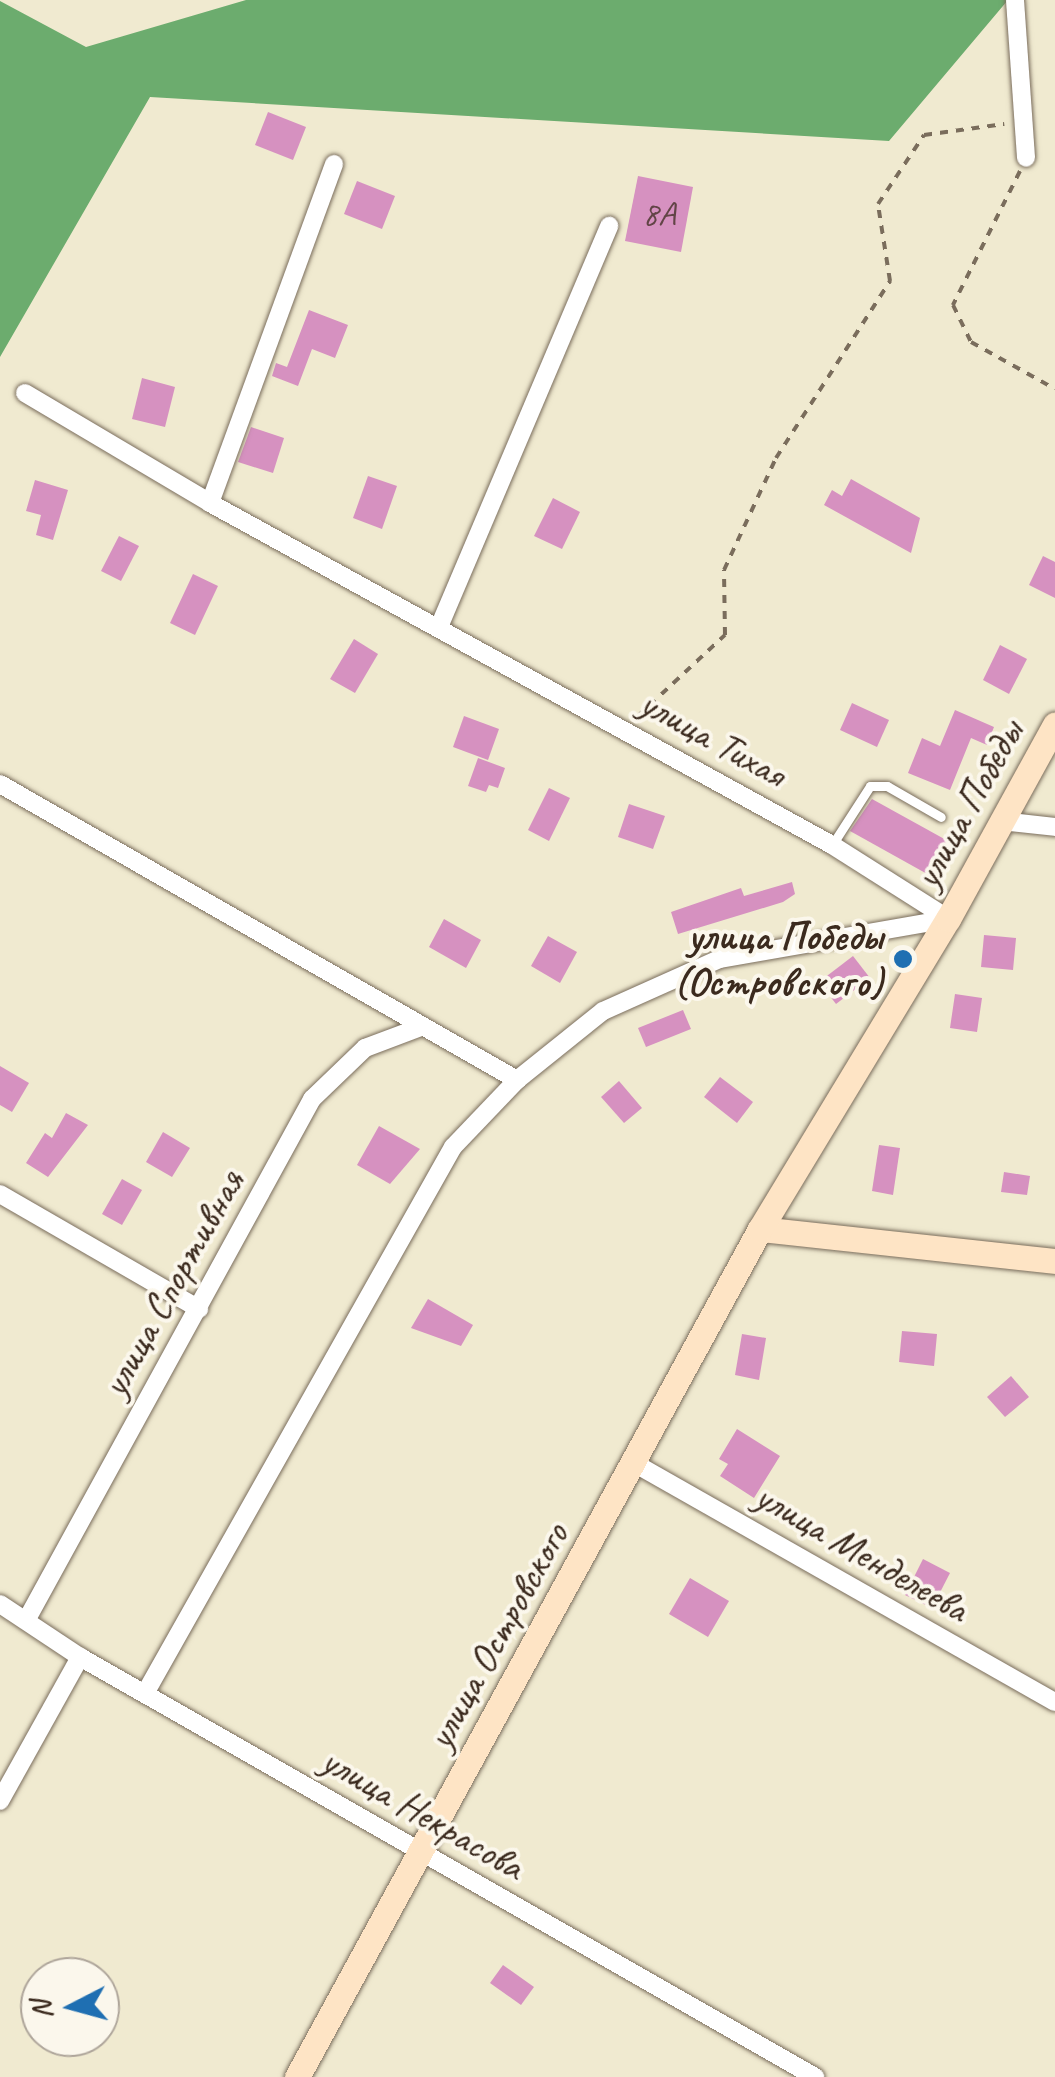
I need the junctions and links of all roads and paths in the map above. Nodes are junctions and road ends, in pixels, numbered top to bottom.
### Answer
1 (1014, 0) edge
2 (1024, 122) junction
3 (1026, 158) joint
4 (334, 164) dead end
5 (609, 226) dead end
6 (1055, 389) edge
7 (25, 392) dead end
8 (210, 503) junction
9 (439, 627) junction
10 (1055, 724) edge
11 (624, 728) junction
12 (0, 784) edge
13 (941, 817) dead end
14 (1000, 821) junction
15 (1055, 827) edge
16 (832, 845) junction
17 (948, 918) junction
18 (421, 1028) junction
19 (517, 1080) junction
20 (0, 1194) edge
21 (760, 1229) junction
22 (1055, 1262) edge
23 (200, 1309) junction
24 (634, 1462) junction
25 (0, 1604) edge
26 (26, 1619) junction
27 (80, 1657) junction
28 (147, 1690) junction
29 (1055, 1702) edge
30 (0, 1801) edge
31 (421, 1854) junction
32 (297, 2077) edge
33 (814, 2077) edge

1 - 2 street
2 - 3 street
2 - 11 path
3 - 6 path
4 - 8 street
5 - 9 street
7 - 8 street, улица Тихая
8 - 9 street, улица Тихая
9 - 11 street, улица Тихая
10 - 14 main road, улица Победы
11 - 16 street, улица Тихая
12 - 18 street
13 - 16 lane
14 - 15 street
14 - 17 main road, улица Победы
16 - 17 street, улица Тихая
17 - 19 street
17 - 21 main road, улица Победы
18 - 19 street
18 - 23 street, улица Спортивная
19 - 28 street
20 - 23 street
21 - 22 main road
21 - 24 main road, улица Островского
23 - 26 street, улица Спортивная
24 - 29 street, улица Менделеева
24 - 31 main road, улица Островского
25 - 26 street, улица Некрасова
26 - 27 street, улица Некрасова
27 - 28 street, улица Некрасова
27 - 30 street
28 - 31 street, улица Некрасова
31 - 32 main road, улица Островского
31 - 33 street, улица Некрасова

